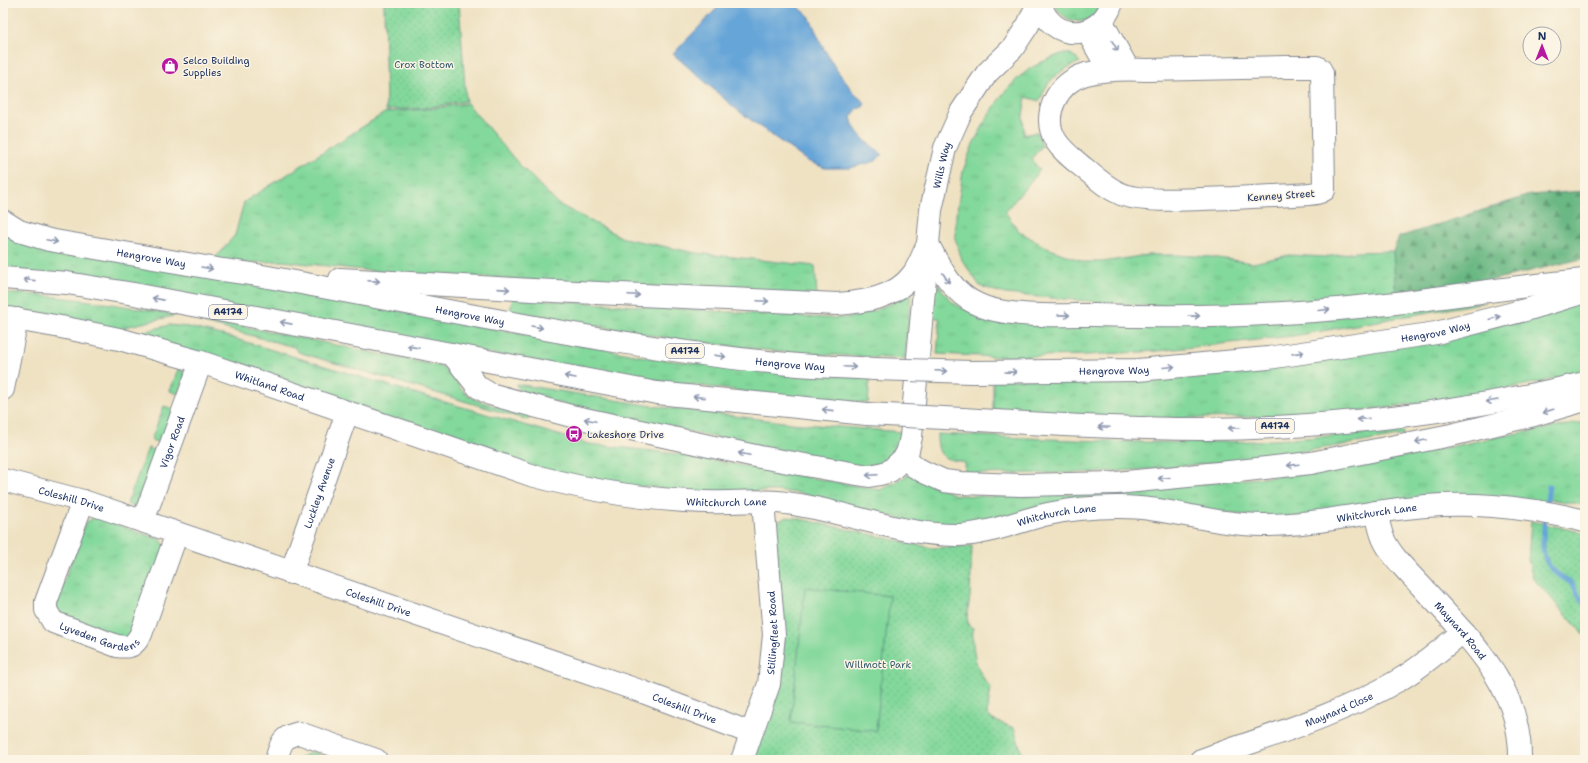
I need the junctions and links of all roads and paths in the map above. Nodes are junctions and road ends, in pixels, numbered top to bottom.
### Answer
1 (1039, 3) edge
2 (1112, 3) edge
3 (1085, 28) junction
4 (1013, 48) junction
5 (1118, 70) junction
6 (3, 221) edge
7 (928, 244) junction
8 (251, 274) junction
9 (3, 278) edge
10 (1585, 280) edge
11 (1585, 292) edge
12 (10, 318) edge
13 (452, 354) junction
14 (201, 362) junction
15 (1585, 383) edge
16 (3, 389) edge
17 (1585, 400) edge
18 (347, 413) junction
19 (905, 457) junction
20 (531, 475) joint
21 (3, 480) edge
22 (82, 501) junction
23 (763, 502) junction
24 (1376, 512) junction
25 (1575, 519) edge
26 (142, 521) junction
27 (177, 533) junction
28 (291, 573) junction
29 (1463, 632) junction
30 (751, 733) junction
31 (276, 760) edge
32 (376, 760) edge
33 (742, 760) edge
34 (1201, 760) edge
35 (1520, 760) edge

1 - 3 main road, Wills Way
1 - 4 main road, Wills Way
2 - 3 main road
3 - 4 main road, Wills Way
3 - 5 main road
4 - 7 main road, Wills Way
5 - 5 main road, Kenney Street
6 -> 8 main road, Hengrove Way / A4174
8 -> 7 main road
7 -> 10 main road
7 - 19 main road, Wills Way
8 -> 11 main road, Hengrove Way / A4174, bridge
13 -> 9 main road, A4174
12 - 14 main road, Whitland Road
12 - 16 main road
15 -> 13 main road, A4174, bridge
19 -> 13 main road
14 - 18 main road, Whitland Road
14 - 26 main road, Vigor Road
17 -> 19 main road
18 - 20 main road, Whitland Road
18 - 28 main road, Luckley Avenue
20 - 23 main road, Whitchurch Lane
21 - 22 main road, Coleshill Drive
22 - 26 main road, Coleshill Drive
22 - 27 main road, Lyveden Gardens
23 - 24 main road, Whitchurch Lane
23 - 30 main road, Stillingfleet Road
24 - 25 main road, Whitchurch Lane
24 - 29 main road, Maynard Road
26 - 27 main road, Coleshill Drive
27 - 28 main road, Coleshill Drive
28 - 30 main road, Coleshill Drive
29 - 34 main road, Maynard Close
29 - 35 main road, Maynard Road
30 - 33 main road, Stillingfleet Road
31 - 32 main road

